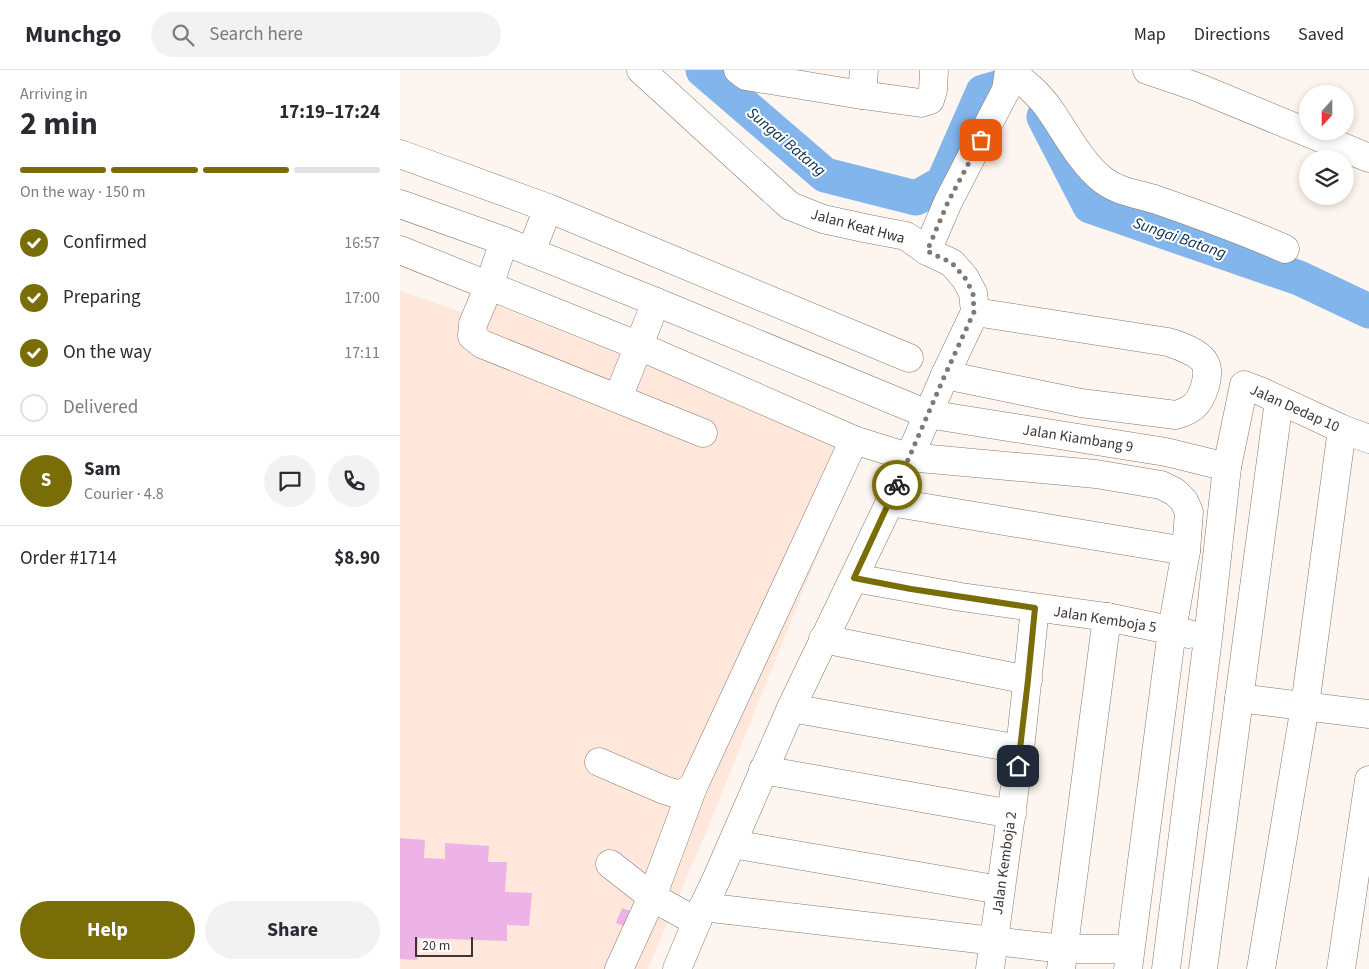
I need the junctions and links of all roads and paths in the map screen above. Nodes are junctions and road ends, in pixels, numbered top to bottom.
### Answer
1 (641, 70) edge
2 (934, 70) edge
3 (1009, 70) edge
4 (1147, 70) edge
5 (742, 73) edge
6 (793, 77) edge
7 (863, 83) edge
8 (400, 154) edge
9 (1369, 158) edge
10 (400, 204) edge
11 (548, 208) junction
12 (504, 242) junction
13 (1285, 249) dead end
14 (400, 250) edge
15 (927, 251) junction
16 (532, 252) junction
17 (488, 286) junction
18 (656, 302) junction
19 (974, 312) junction
20 (639, 346) junction
21 (909, 358) dead end
22 (945, 375) junction
23 (618, 398) junction
24 (1279, 400) junction
25 (1081, 403) junction
26 (927, 414) junction
27 (1176, 415) junction
28 (1342, 429) junction
29 (703, 433) dead end
30 (1074, 437) junction
31 (1369, 439) edge
32 (854, 440) junction
33 (1166, 452) junction
34 (908, 458) junction
35 (1228, 467) junction
36 (890, 502) junction
37 (1186, 551) junction
38 (854, 578) junction
39 (1035, 608) junction
40 (1106, 617) junction
41 (1172, 630) junction
42 (1208, 638) junction
43 (823, 639) junction
44 (1028, 680) junction
45 (1239, 698) junction
46 (1304, 706) junction
47 (791, 708) junction
48 (1369, 714) edge
49 (1020, 749) junction
50 (599, 762) dead end
51 (763, 770) junction
52 (693, 787) junction
53 (1368, 790) edge
54 (1012, 814) junction
55 (732, 844) junction
56 (1363, 861) edge
57 (610, 864) dead end
58 (1000, 890) junction
59 (652, 897) junction
60 (700, 914) junction
61 (1358, 927) edge
62 (993, 941) junction
63 (1062, 959) edge
64 (1129, 959) edge
65 (619, 969) edge
66 (677, 969) edge
67 (990, 969) edge
68 (1166, 969) edge
69 (1204, 969) edge
70 (1261, 969) edge
71 (1341, 969) edge

1 - 15 street, Jalan Keat Hwa
2 - 7 street
3 - 13 street
3 - 15 street
4 - 9 street
5 - 6 street
6 - 7 street
8 - 11 street
10 - 12 street, Jalan Kiambang 9
11 - 16 street
11 - 21 street
12 - 16 street, Jalan Kiambang 9
12 - 17 street
14 - 17 street
15 - 19 street, Jalan Keat Hwa
16 - 18 street, Jalan Kiambang 9
17 - 20 street
17 - 23 street
18 - 20 street
18 - 26 street, Jalan Kiambang 9
19 - 22 street
19 - 27 street
20 - 23 street
20 - 32 street
22 - 25 street
22 - 26 street
23 - 29 street
24 - 28 street, Jalan Dedap 10
24 - 35 street, Jalan Dedap 10
24 - 45 street
25 - 27 street
25 - 30 street
26 - 30 street, Jalan Kiambang 9
26 - 34 street
27 - 33 street
28 - 31 street, Jalan Dedap 10
28 - 46 street
30 - 33 street, Jalan Kiambang 9
32 - 34 street
32 - 52 street
33 - 35 street, Jalan Kiambang 9
34 - 36 street
34 - 37 street
35 - 42 street
36 - 37 street
36 - 38 street
37 - 41 street
38 - 39 street, Jalan Kemboja 5
38 - 43 street
39 - 40 street, Jalan Kemboja 5
39 - 44 street, Jalan Kemboja 2
40 - 41 street, Jalan Kemboja 5
40 - 63 street
41 - 42 street, Jalan Kemboja 5
41 - 64 street
42 - 68 street
43 - 44 street
43 - 47 street
44 - 49 street, Jalan Kemboja 2
45 - 46 street
45 - 69 street
46 - 48 street
46 - 70 street
47 - 49 street
47 - 51 street
49 - 54 street, Jalan Kemboja 2
50 - 52 street
51 - 54 street
51 - 55 street
52 - 59 street
53 - 56 street
54 - 58 street, Jalan Kemboja 2
55 - 58 street
55 - 60 street
56 - 61 street
57 - 59 street
58 - 62 street, Jalan Kemboja 2
59 - 60 street
59 - 65 street
60 - 62 street
60 - 66 street
61 - 71 street
62 - 63 street
62 - 67 street, Jalan Kemboja 2
63 - 64 street

